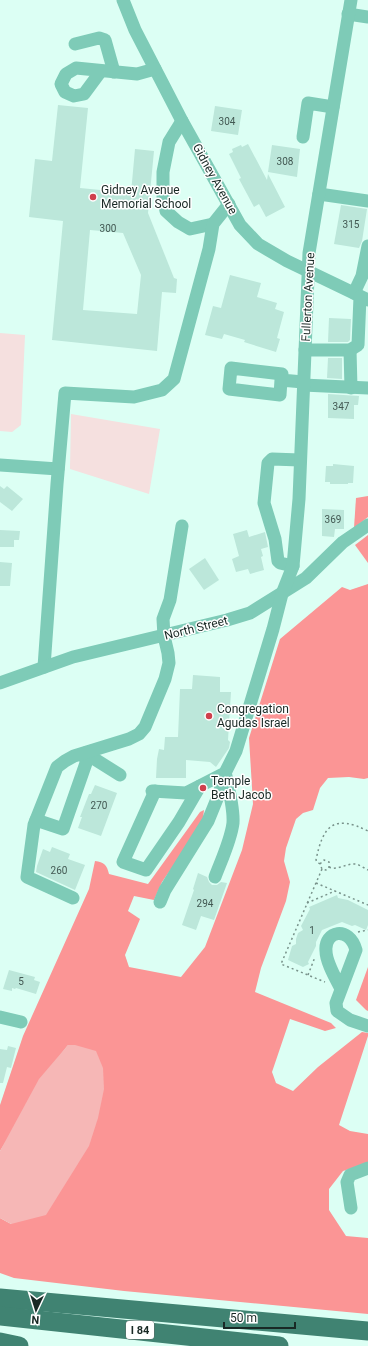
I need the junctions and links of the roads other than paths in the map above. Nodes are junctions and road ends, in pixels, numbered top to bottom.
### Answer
1 (123, 0) edge
2 (350, 0) edge
3 (348, 14) junction
4 (368, 17) edge
5 (76, 44) dead end
6 (155, 69) junction
7 (333, 107) junction
8 (182, 121) junction
9 (303, 137) dead end
10 (319, 194) junction
11 (368, 201) edge
12 (228, 204) junction
13 (214, 224) junction
14 (368, 246) edge
15 (308, 271) junction
16 (363, 297) edge
17 (305, 350) junction
18 (350, 350) junction
19 (281, 380) dead end
20 (303, 383) junction
21 (351, 388) junction
22 (368, 388) edge
23 (300, 460) junction
24 (0, 465) edge
25 (58, 469) junction
26 (368, 525) edge
27 (182, 526) dead end
28 (293, 566) junction
29 (282, 594) junction
30 (164, 636) junction
31 (44, 667) junction
32 (0, 683) edge
33 (85, 753) junction
34 (225, 772) junction
35 (120, 775) dead end
36 (200, 786) junction
37 (36, 820) junction
38 (215, 877) dead end
39 (73, 898) dead end
40 (160, 902) dead end
41 (336, 987) road end
42 (0, 1016) edge
43 (21, 1022) dead end
44 (368, 1026) edge
45 (368, 1168) edge
46 (351, 1208) dead end
47 (0, 1285) edge
48 (0, 1298) edge
49 (124, 1310) junction
50 (0, 1316) edge
51 (368, 1331) edge
52 (0, 1342) edge
53 (19, 1346) edge
54 (279, 1346) edge

1 - 6 street, Gidney Avenue
2 - 3 street, Fullerton Avenue
3 - 4 street
3 - 7 street, Fullerton Avenue
5 - 6 street
6 - 8 street, Gidney Avenue
7 - 9 street
7 - 10 street, Fullerton Avenue
8 - 12 street, Gidney Avenue
8 - 13 street
10 - 11 street
10 - 15 street, Fullerton Avenue
12 - 13 street
12 - 15 street, Gidney Avenue
13 - 25 street
14 - 16 street
15 - 16 street, Gidney Avenue
15 - 17 street, Fullerton Avenue
16 - 18 street
17 - 18 street
17 - 20 street, Fullerton Avenue
18 - 21 street
19 - 20 street
20 - 21 street
20 - 23 street, Fullerton Avenue
21 - 22 street
23 - 28 street, Fullerton Avenue
23 - 28 street
24 - 25 street
25 - 31 street
26 - 29 street, North Street
27 - 30 street
28 - 29 street, Fullerton Avenue
29 - 30 street, North Street
29 - 34 street, Fullerton Avenue
30 - 31 street, North Street
30 - 33 street
31 - 32 street, North Street
33 - 35 street
33 - 37 street
33 - 37 street
34 - 36 street
34 - 38 street
34 - 40 street, Fullerton Avenue
36 - 36 street
37 - 39 street
41 - 44 street
42 - 43 street
45 - 46 street
47 - 49 highway
48 - 49 highway, I 84
49 - 51 highway, I 84
50 - 54 highway, I 84
52 - 53 highway

